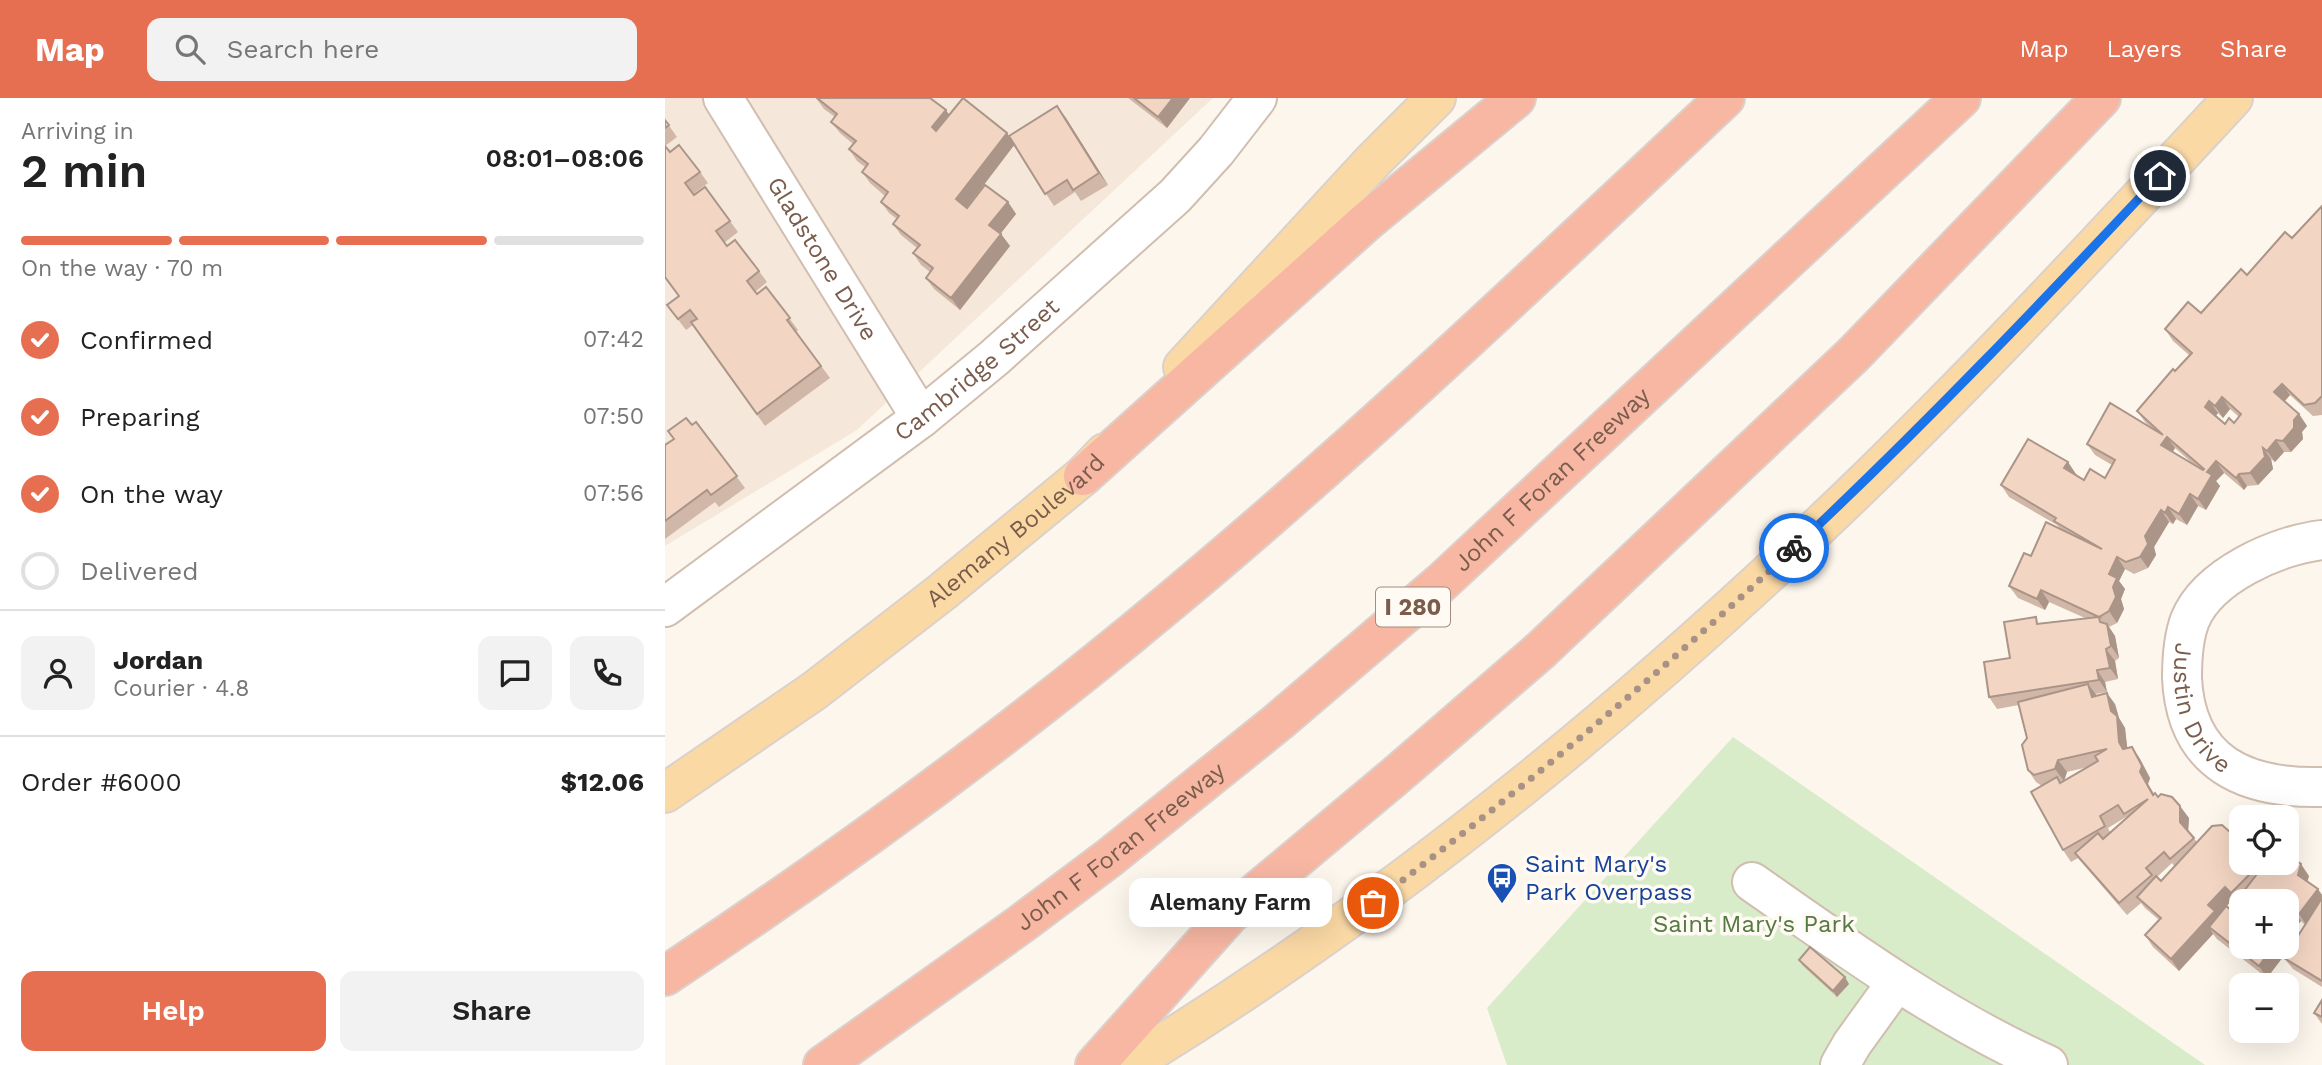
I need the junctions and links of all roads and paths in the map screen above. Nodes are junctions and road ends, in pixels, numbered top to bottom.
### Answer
1 (723, 98) edge
2 (1257, 98) edge
3 (1436, 98) edge
4 (1515, 98) edge
5 (1725, 98) edge
6 (1961, 98) edge
7 (2101, 98) edge
8 (2233, 98) edge
9 (921, 418) junction
10 (1083, 476) junction
11 (2322, 540) edge
12 (665, 607) edge
13 (2322, 787) edge
14 (665, 793) edge
15 (1752, 882) dead end
16 (665, 976) edge
17 (1896, 983) junction
18 (823, 1065) edge
19 (1095, 1065) edge
20 (1128, 1065) edge
21 (1840, 1065) edge
22 (2048, 1065) edge

1 - 9 street, Gladstone Drive
2 - 9 street, Cambridge Street
3 - 10 main road, Alemany Boulevard
4 - 10 highway
5 - 16 highway
6 - 18 highway, John F Foran Freeway / I 280
7 - 19 highway
8 - 20 main road
9 - 12 street, Cambridge Street
10 - 14 main road, Alemany Boulevard
11 - 13 street, Justin Drive
15 - 17 street
17 - 21 street
17 - 22 street

